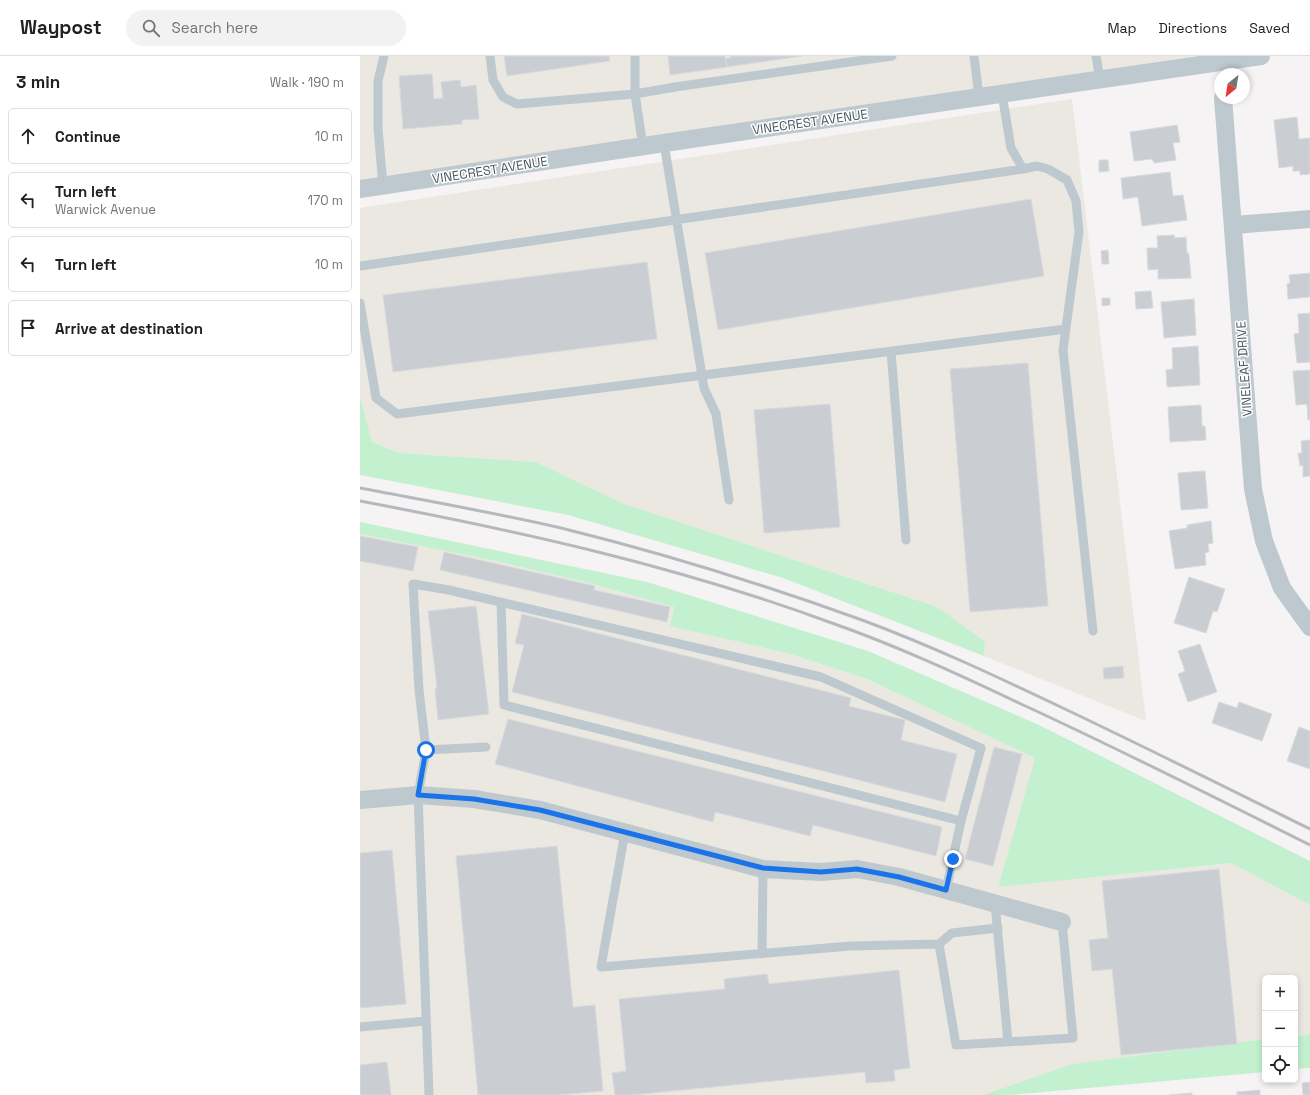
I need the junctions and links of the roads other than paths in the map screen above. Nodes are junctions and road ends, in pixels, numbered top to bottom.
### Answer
1 (384, 56) edge
2 (490, 56) edge
3 (635, 56) edge
4 (892, 56) edge
5 (974, 56) edge
6 (1096, 56) edge
7 (1261, 56) edge
8 (1227, 63) edge
9 (1100, 79) junction
10 (635, 94) junction
11 (1002, 94) junction
12 (979, 97) junction
13 (1224, 104) edge
14 (664, 143) junction
15 (643, 147) junction
16 (1023, 169) junction
17 (383, 186) junction
18 (360, 190) edge
19 (676, 219) junction
20 (1310, 219) edge
21 (1234, 225) junction
22 (360, 266) edge
23 (360, 303) edge
24 (1066, 329) junction
25 (891, 351) junction
26 (702, 375) junction
27 (729, 500) dead end
28 (906, 540) dead end
29 (501, 602) junction
30 (1310, 627) edge
31 (1093, 630) dead end
32 (486, 747) dead end
33 (426, 750) junction
34 (418, 795) junction
35 (360, 800) edge
36 (961, 821) junction
37 (625, 832) junction
38 (763, 868) junction
39 (946, 890) junction
40 (995, 903) junction
41 (1062, 922) joint
42 (998, 928) junction
43 (939, 944) junction
44 (762, 954) junction
45 (426, 1021) junction
46 (360, 1027) edge
47 (1008, 1042) junction
48 (429, 1095) edge

1 - 17 lane
2 - 10 lane
3 - 10 lane
4 - 10 lane
5 - 12 lane
6 - 9 lane
7 - 8 street, VINECREST AVENUE
8 - 9 street, VINECREST AVENUE
9 - 11 street, VINECREST AVENUE
10 - 15 lane
11 - 12 street, VINECREST AVENUE
11 - 16 lane
12 - 14 street, VINECREST AVENUE
13 - 21 street, VINELEAF DRIVE
14 - 15 street, VINECREST AVENUE
14 - 19 lane
15 - 17 street, VINECREST AVENUE
16 - 19 lane
16 - 24 lane
17 - 18 street, VINECREST AVENUE
19 - 22 lane
19 - 26 lane
20 - 21 street
21 - 30 street, VINELEAF DRIVE
23 - 26 lane
24 - 25 lane
24 - 31 lane
25 - 26 lane
25 - 28 lane
26 - 27 lane
29 - 33 lane
29 - 36 lane
29 - 36 lane
32 - 33 lane
33 - 34 lane
34 - 35 street
34 - 37 street
34 - 45 lane
36 - 39 lane
37 - 38 street
37 - 44 lane
38 - 39 street
38 - 44 lane
39 - 40 street
40 - 41 street
40 - 42 lane
41 - 47 lane
42 - 43 lane
42 - 47 lane
43 - 44 lane
43 - 47 lane
45 - 46 lane
45 - 48 lane

